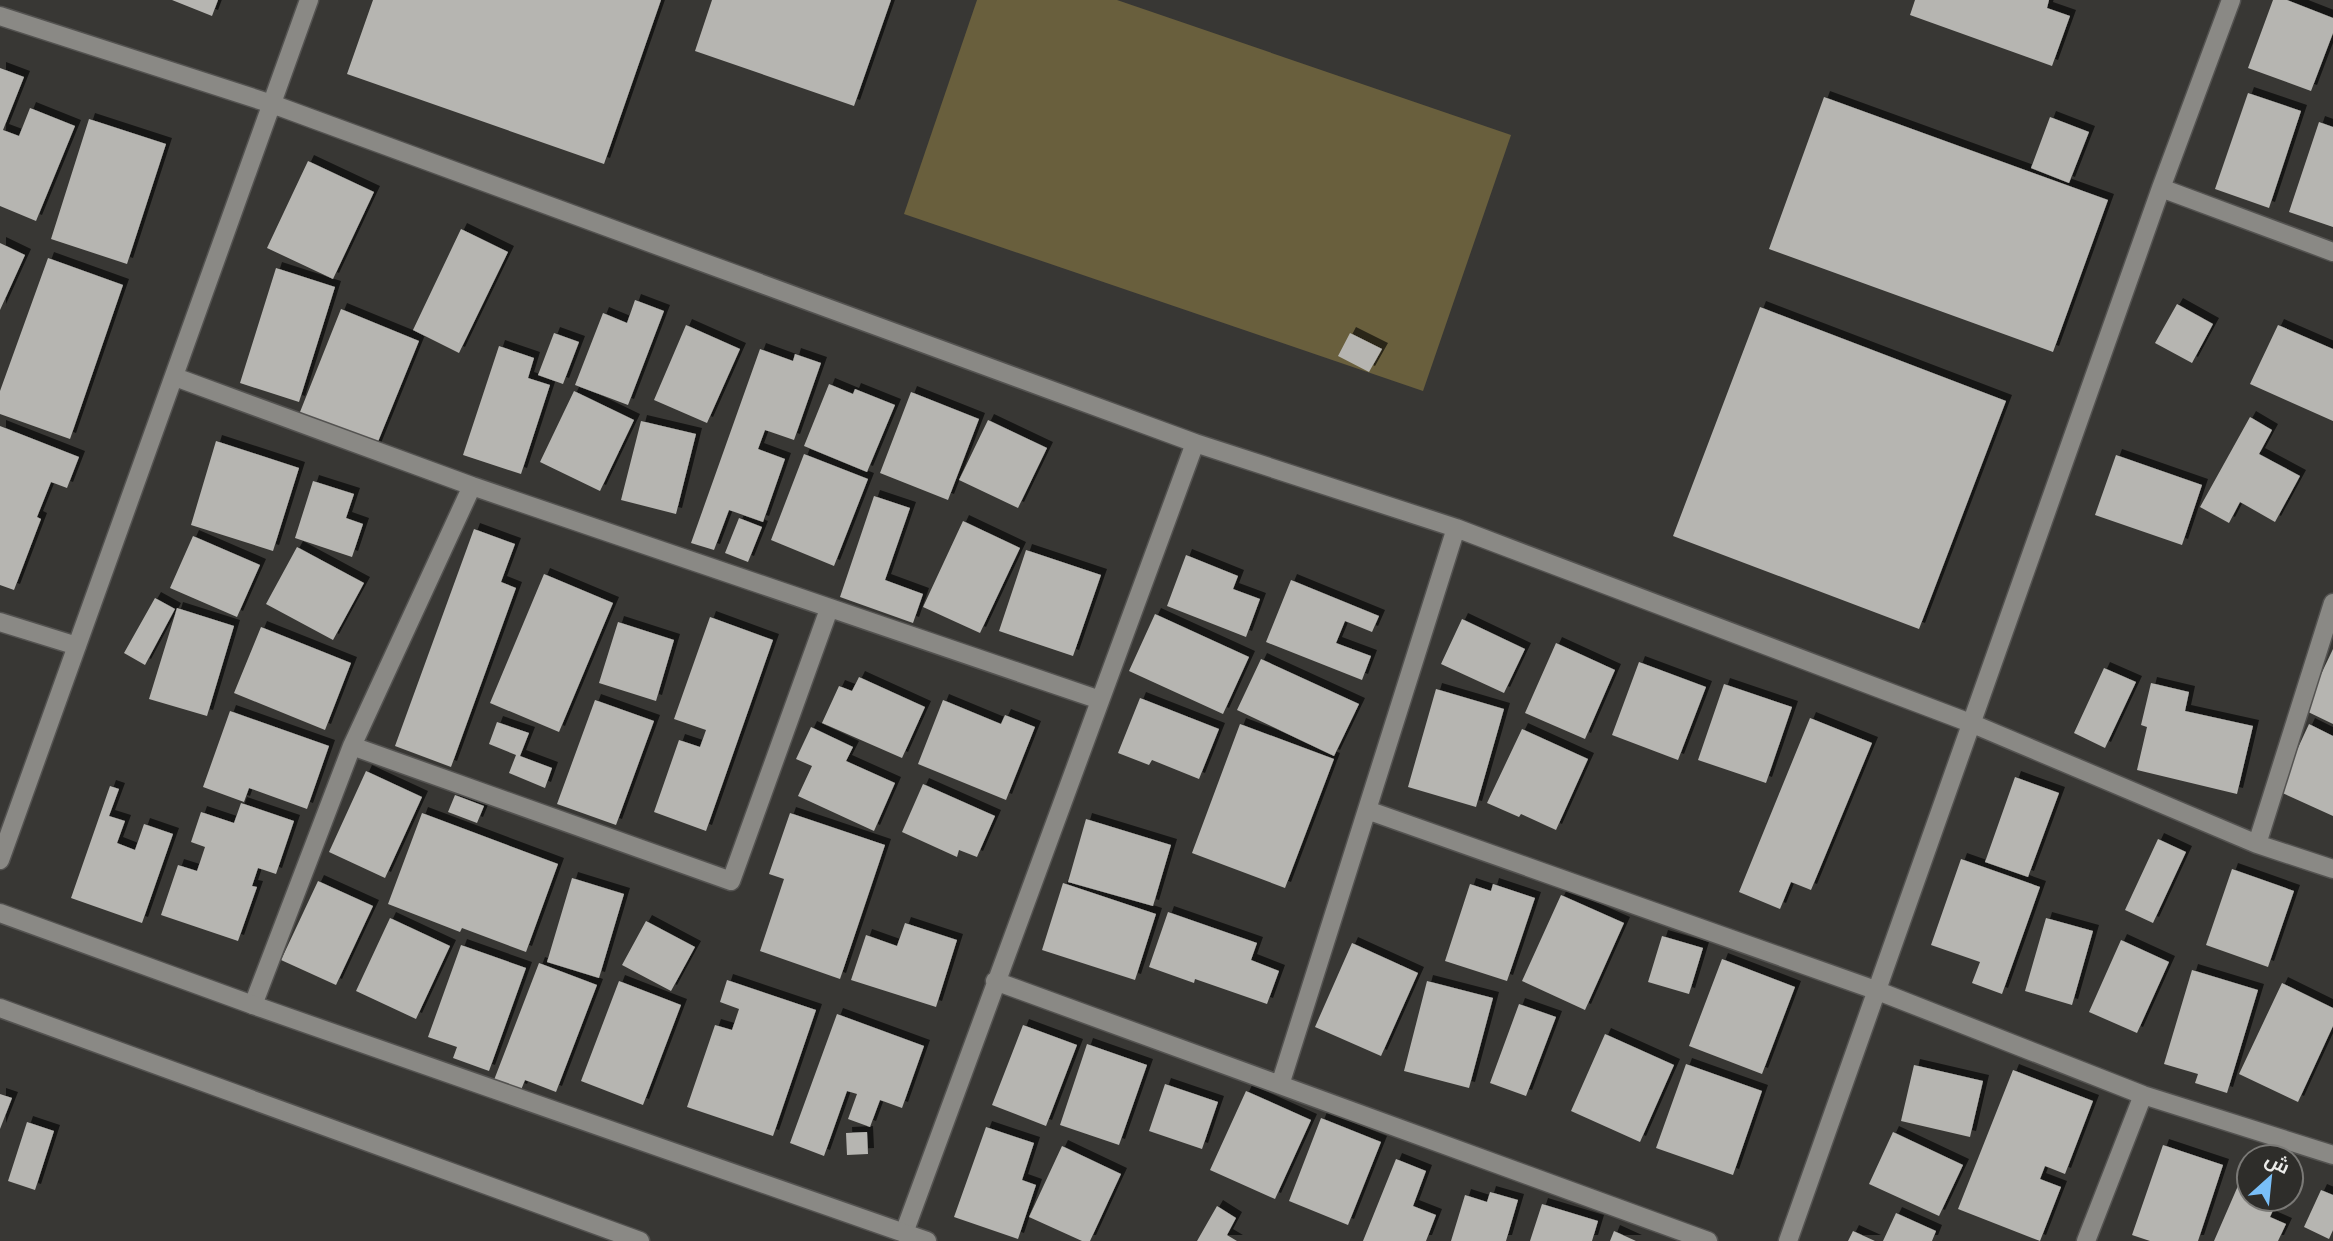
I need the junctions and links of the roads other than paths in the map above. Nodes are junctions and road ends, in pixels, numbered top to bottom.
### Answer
1 (309, 0) edge
2 (2231, 0) edge
3 (0, 16) edge
4 (272, 104) junction
5 (2161, 188) junction
6 (2333, 252) edge
7 (175, 377) junction
8 (1195, 443) junction
9 (472, 486) junction
10 (1456, 528) junction
11 (2333, 603) edge
12 (829, 609) junction
13 (0, 622) edge
14 (77, 646) junction
15 (1100, 700) junction
16 (1973, 724) junction
17 (352, 746) junction
18 (1367, 810) junction
19 (2257, 844) junction
20 (0, 860) edge
21 (2333, 869) edge
22 (0, 912) edge
23 (995, 981) junction
24 (1878, 991) junction
25 (253, 1005) junction
26 (0, 1008) edge
27 (1280, 1085) junction
28 (2143, 1095) junction
29 (2333, 1155) edge
30 (904, 1233) junction
31 (640, 1241) edge
32 (927, 1241) edge
33 (1708, 1241) edge
34 (1788, 1241) edge
35 (2086, 1241) edge

1 - 4 street
2 - 5 street
3 - 4 street
4 - 7 street
4 - 8 street
5 - 6 street
5 - 16 street
7 - 9 street
7 - 14 street
8 - 10 street
8 - 15 street
9 - 12 street
9 - 17 street
10 - 16 street
10 - 18 street
11 - 19 street
12 - 15 street
12 - 17 street
13 - 14 street
14 - 20 street
15 - 23 street
16 - 19 street
16 - 24 street
17 - 25 street
18 - 24 street
18 - 27 street
19 - 21 street
22 - 25 street
23 - 27 street
23 - 30 street
24 - 28 street
24 - 34 street
25 - 30 street
26 - 31 street
27 - 33 street
28 - 29 street
28 - 35 street
30 - 32 street

